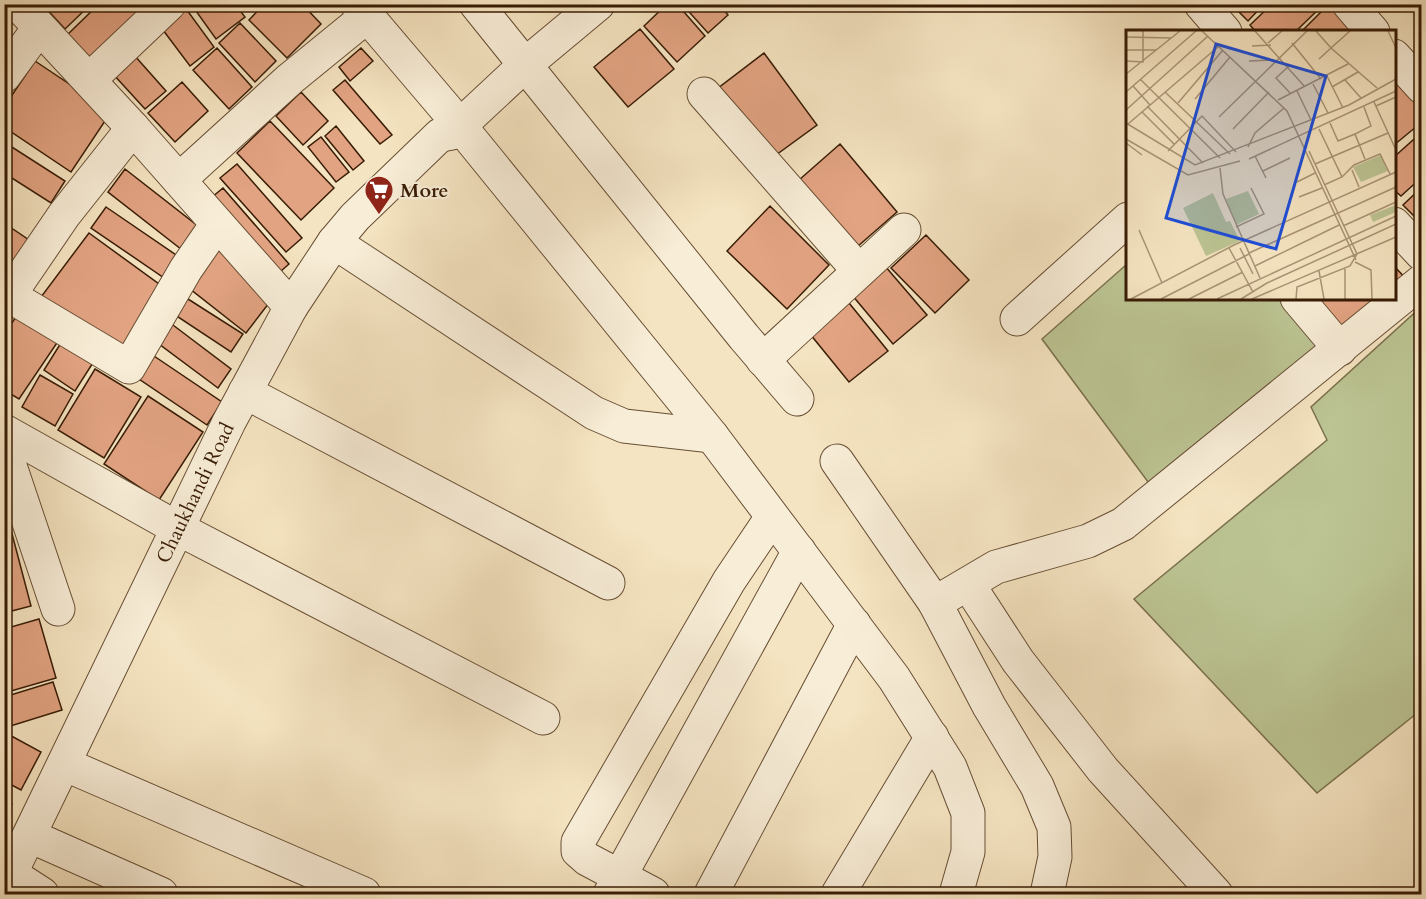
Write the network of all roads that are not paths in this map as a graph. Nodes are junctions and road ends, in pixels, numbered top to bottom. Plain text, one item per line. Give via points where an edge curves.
1 (169, 4) edge
2 (476, 4) edge
3 (567, 4) edge
4 (598, 4) edge
5 (1201, 4) edge
6 (1349, 4) edge
7 (361, 11) edge
8 (29, 16) edge
9 (1223, 30) edge
10 (1371, 30) edge
11 (1396, 57) edge
12 (521, 58) junction
13 (4, 76) edge
14 (89, 80) junction
15 (1422, 87) edge
16 (704, 94) dead end
17 (449, 124) junction
18 (133, 128) junction
19 (179, 180) junction
20 (1126, 221) edge
21 (217, 224) junction
22 (1396, 225) edge
23 (904, 230) dead end
24 (334, 242) junction
25 (1422, 254) edge
26 (859, 271) junction
27 (1422, 281) edge
28 (7, 300) edge
29 (1299, 300) edge
30 (291, 307) junction
31 (1017, 319) dead end
32 (1340, 349) junction
33 (763, 360) junction
34 (244, 392) junction
35 (797, 399) dead end
36 (4, 431) edge
37 (712, 436) junction
38 (4, 448) edge
39 (837, 462) dead end
40 (772, 517) junction
41 (177, 528) junction
42 (799, 551) junction
43 (608, 583) dead end
44 (968, 584) junction
45 (935, 603) junction
46 (58, 609) dead end
47 (854, 624) junction
48 (543, 718) dead end
49 (932, 737) junction
50 (64, 764) junction
51 (30, 836) junction
52 (8, 880) edge
53 (615, 885) edge
54 (42, 894) edge
55 (161, 894) edge
56 (364, 894) edge
57 (653, 894) edge
58 (711, 894) edge
59 (838, 894) edge
60 (956, 894) edge
61 (1047, 894) edge
62 (1216, 894) edge

1 - 14 street
2 - 12 street
3 - 12 street
4 - 12 street
5 - 9 street
6 - 10 street
7 - 17 street
7 - 19 street
8 - 13 street
8 - 14 street
11 - 15 street
12 - 17 street, Chaukhandi Road
12 - 33 street
14 - 18 street
16 - 26 street
17 - 24 street, Chaukhandi Road
17 - 37 street
18 - 19 street
18 - 28 street via 64,215
19 - 21 street
20 - 31 street
21 - 28 street via 129,367
21 - 30 street
22 - 25 street
23 - 26 street
24 - 30 street, Chaukhandi Road
24 - 37 street via 594,412 624,426
26 - 33 street
27 - 32 street
29 - 32 street
30 - 34 street, Chaukhandi Road
32 - 44 street via 1123,524 1088,541 996,567
33 - 35 street
34 - 41 street, Chaukhandi Road
34 - 43 street
36 - 41 street
37 - 40 street
38 - 46 street
39 - 45 street
40 - 42 street
40 - 53 street via 729,581 578,842 581,855
41 - 48 street
41 - 50 street, Chaukhandi Road
42 - 47 street
42 - 53 street
44 - 45 street
44 - 62 street via 1018,661 1103,770
45 - 61 street via 1037,786 1054,827 1055,857
47 - 49 street
47 - 58 street
49 - 59 street
49 - 60 street via 950,767 968,813 968,852
50 - 51 street, Chaukhandi Road
50 - 56 street
51 - 52 street, Chaukhandi Road
51 - 55 street
52 - 54 street
53 - 57 street

